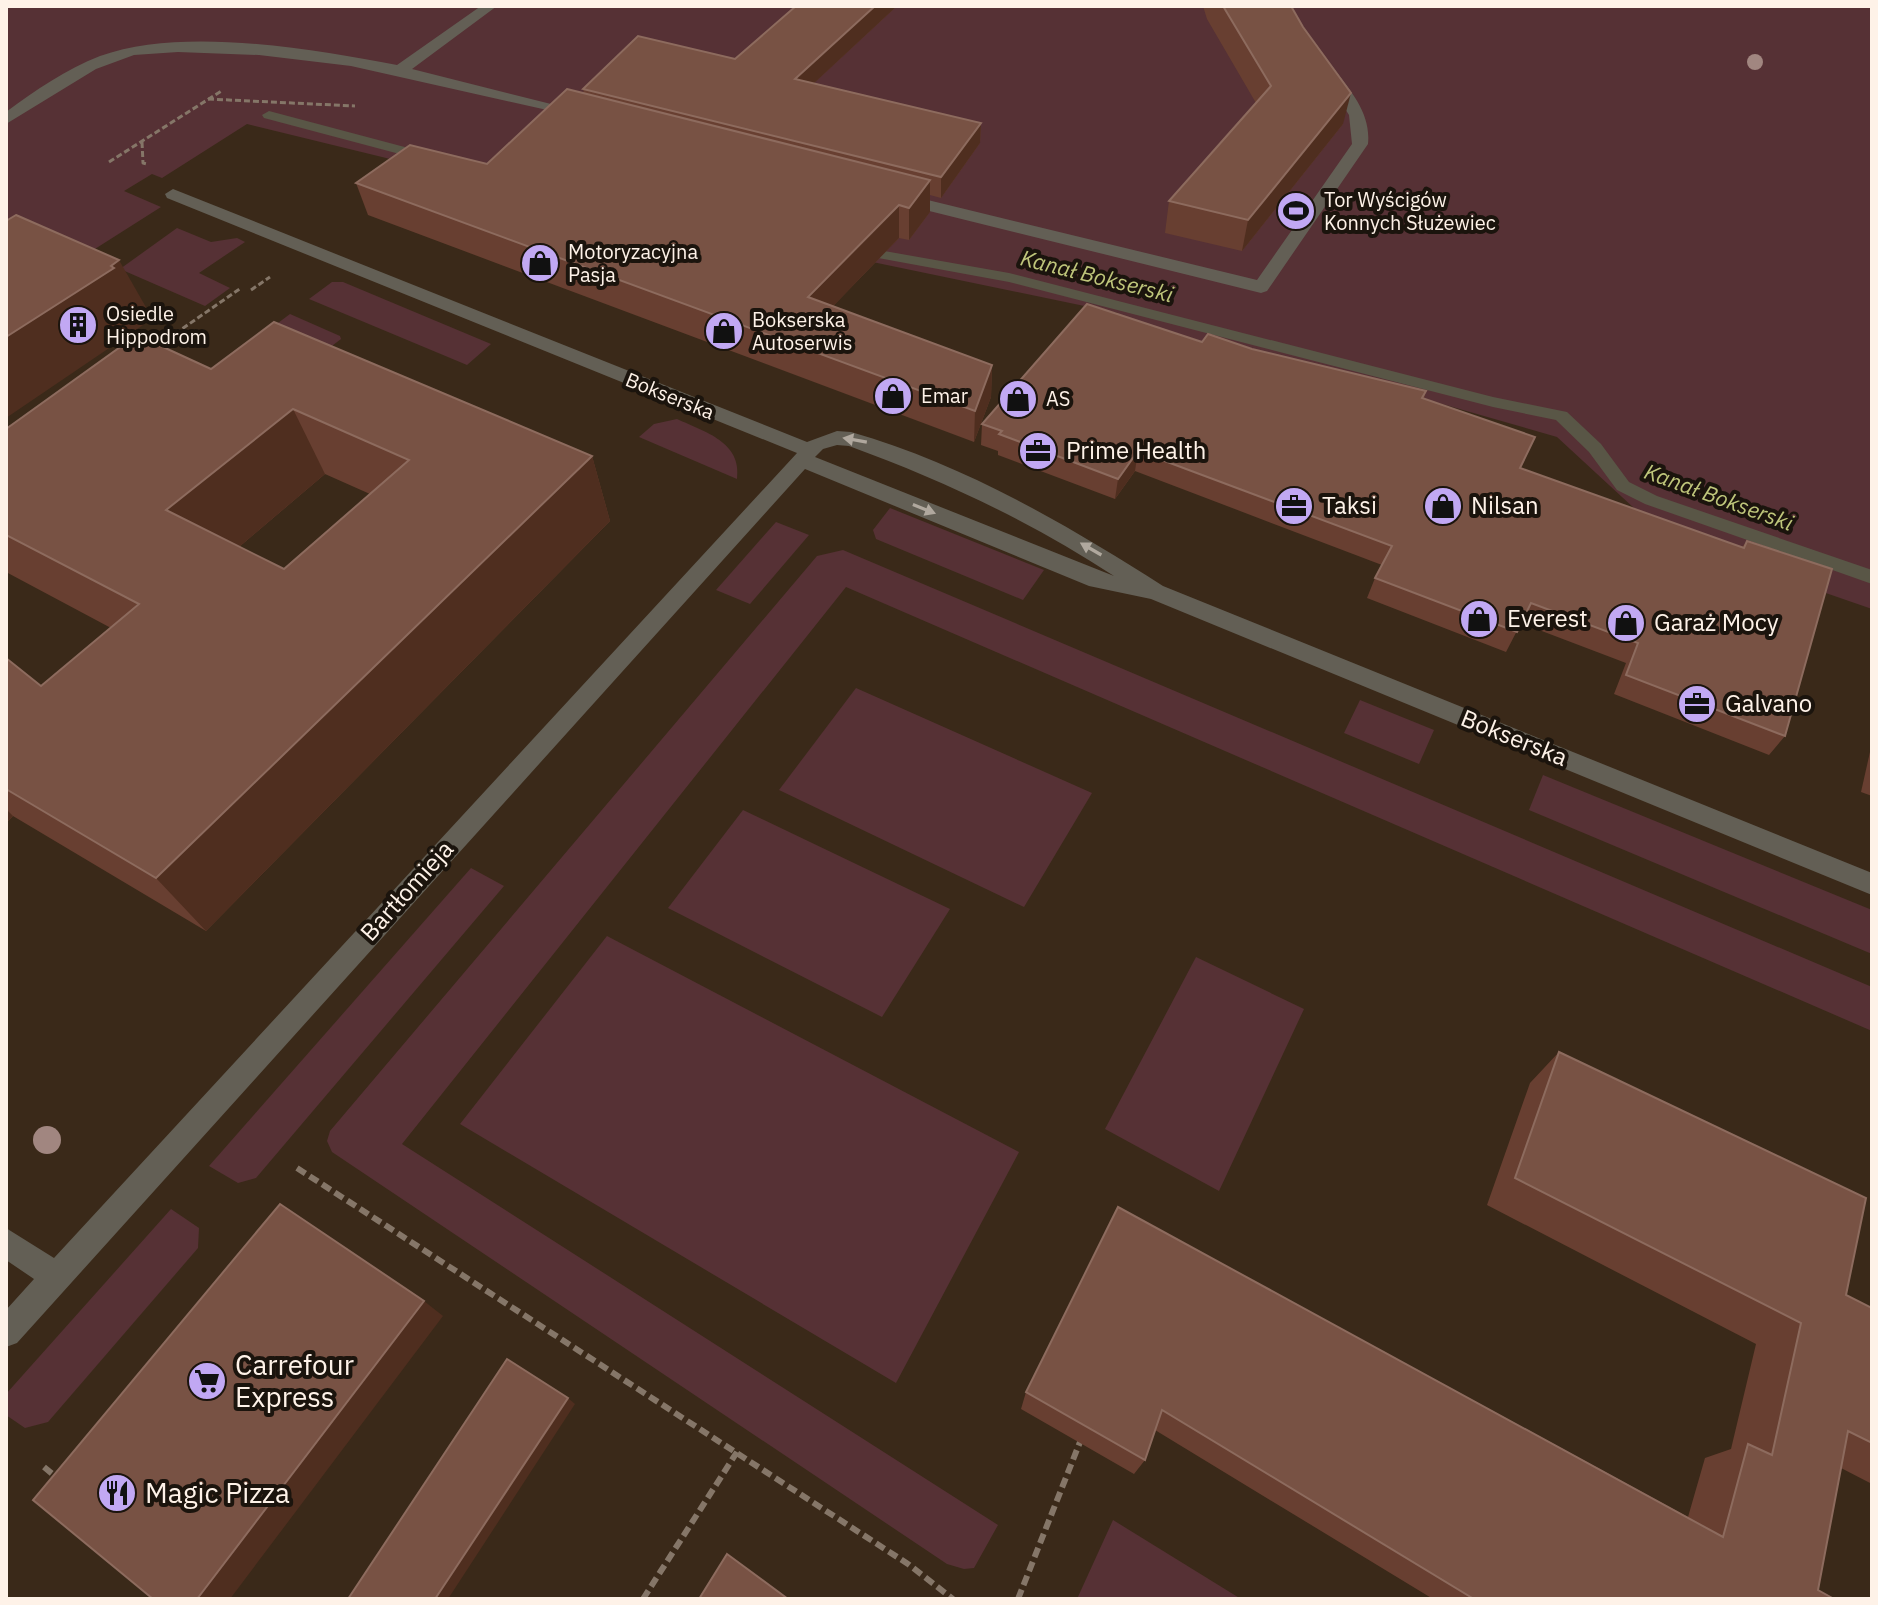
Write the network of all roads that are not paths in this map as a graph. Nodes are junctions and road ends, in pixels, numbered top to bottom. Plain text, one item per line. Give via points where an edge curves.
1 (490, 6) edge
2 (1318, 56) edge
3 (400, 70) junction
4 (6, 119) edge
5 (598, 121) edge
6 (876, 192) edge
7 (173, 194) dead end
8 (804, 455) junction
9 (1155, 592) junction
10 (1872, 884) edge
11 (6, 1243) edge
12 (56, 1277) junction
13 (6, 1332) edge

1 - 3 street
2 - 6 street via 1353,105 1361,125 1360,144 1261,287
3 - 4 street via 281,51 185,47 124,53 64,78
3 - 5 street
7 - 8 street, Bokserska
8 -> 9 street, Bokserska via 1097,580
9 -> 8 street, Bokserska via 1070,537 923,464 851,439 824,440
8 - 12 street, Bartłomieja
9 - 10 street, Bokserska
11 - 12 street
12 - 13 street, Bartłomieja

